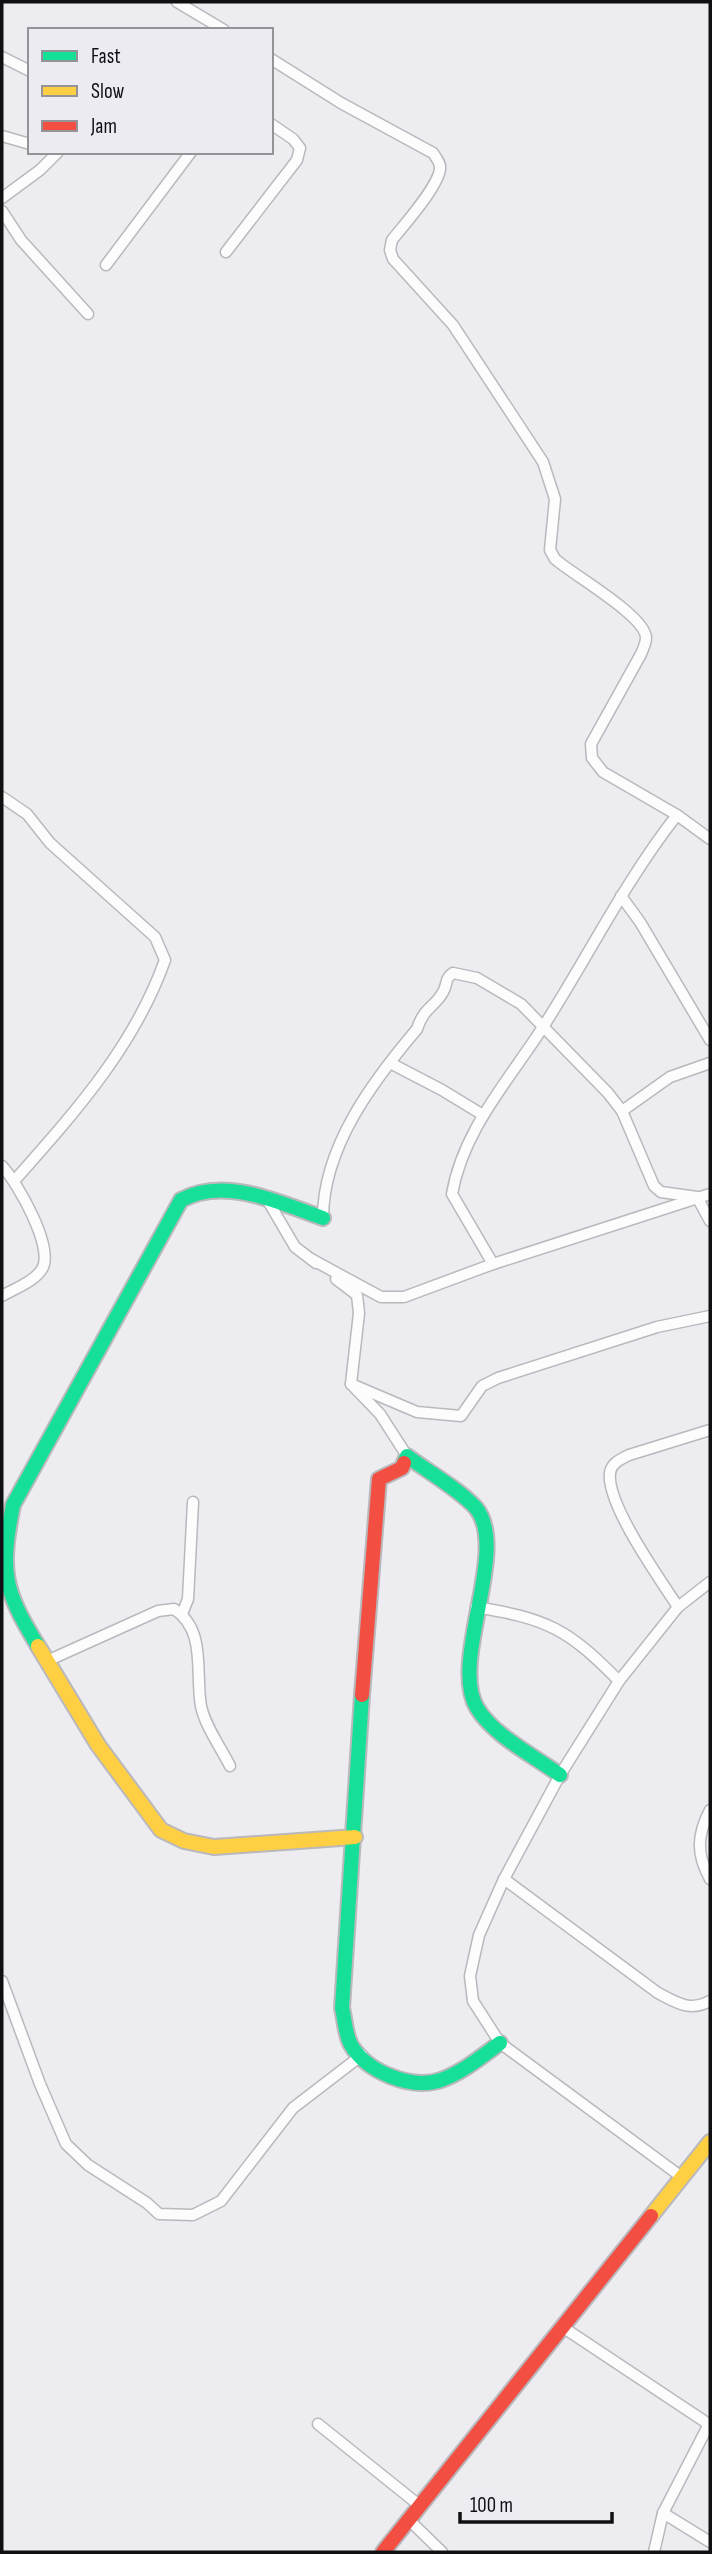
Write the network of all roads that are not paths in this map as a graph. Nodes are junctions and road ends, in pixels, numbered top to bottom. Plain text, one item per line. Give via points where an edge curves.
1 (177, 2) edge
2 (221, 28) edge
3 (2, 57) edge
4 (273, 60) edge
5 (28, 70) edge
6 (273, 125) edge
7 (2, 136) edge
8 (28, 143) edge
9 (52, 154) edge
10 (189, 154) edge
11 (2, 198) edge
12 (2, 211) edge
13 (226, 252) dead end
14 (106, 265) dead end
15 (88, 314) dead end
16 (2, 797) edge
17 (677, 816) junction
18 (710, 839) edge
19 (621, 897) junction
20 (543, 1027) junction
21 (710, 1040) edge
22 (710, 1063) edge
23 (392, 1064) junction
24 (622, 1111) junction
25 (483, 1115) junction
26 (2, 1166) edge
27 (15, 1180) junction
28 (710, 1194) edge
29 (697, 1197) junction
30 (323, 1218) junction
31 (710, 1221) edge
32 (311, 1259) junction
33 (493, 1264) junction
34 (2, 1296) edge
35 (710, 1316) edge
36 (351, 1384) junction
37 (710, 1430) edge
38 (407, 1456) junction
39 (193, 1502) dead end
40 (710, 1582) edge
41 (476, 1607) junction
42 (678, 1607) junction
43 (182, 1614) junction
44 (47, 1661) junction
45 (619, 1681) junction
46 (230, 1766) dead end
47 (560, 1775) junction
48 (710, 1810) edge
49 (355, 1837) junction
50 (504, 1879) junction
51 (710, 1879) edge
52 (2, 1981) edge
53 (710, 2001) edge
54 (500, 2043) junction
55 (362, 2055) junction
56 (710, 2142) edge
57 (683, 2178) junction
58 (561, 2326) junction
59 (318, 2424) dead end
60 (710, 2424) edge
61 (419, 2505) junction
62 (663, 2512) junction
63 (408, 2519) junction
64 (710, 2542) edge
65 (383, 2552) edge
66 (442, 2552) edge
67 (654, 2552) edge

1 - 2 street
3 - 5 street
4 - 17 street via 439,160 440,169 430,188 392,240 393,259 453,325 543,462 555,499 550,550 555,559 644,629 647,639 591,744 592,758 603,772
6 - 13 street via 300,148 297,160
7 - 8 street
9 - 11 street
10 - 14 street
12 - 15 street via 21,240
16 - 27 street via 27,814 50,843 156,937 164,960 152,995 98,1085
17 - 18 street
17 - 19 street via 645,855
19 - 20 street
19 - 21 street
20 - 23 street via 521,1004 498,990 477,978 453,973
20 - 24 street
20 - 25 street
22 - 24 street via 670,1077
23 - 25 street
23 - 30 street via 369,1091 327,1175
24 - 29 street via 654,1186 661,1192
25 - 33 street via 455,1173 452,1194
26 - 27 street
27 - 34 street via 46,1255 36,1276
28 - 29 street
29 - 31 street
29 - 33 street
30 - 32 street via 268,1201 296,1247
30 - 44 street via 237,1190 181,1199 13,1505 2,1544 5,1582
32 - 33 street via 382,1297 404,1297
32 - 36 street via 357,1295
35 - 36 street via 657,1327 498,1378 482,1386 461,1416 417,1412
36 - 38 street via 380,1415
37 - 42 street via 629,1455 617,1461 610,1474 613,1496
38 - 41 street via 475,1507 484,1522 486,1547
38 - 49 street via 402,1468 379,1479
39 - 43 street via 188,1599
40 - 42 street
41 - 45 street via 546,1622 587,1648
41 - 47 street via 469,1682 477,1707 493,1726
42 - 45 street
43 - 44 street via 174,1609 158,1611
43 - 46 street via 196,1640 201,1707
44 - 49 street via 98,1745 161,1829 214,1847
45 - 47 street
47 - 50 street
48 - 51 street via 700,1829 698,1850
49 - 55 street via 342,2008 351,2045
50 - 53 street via 658,1993 680,2005 698,2008
50 - 54 street via 479,1935 470,1976 473,2001
52 - 55 street via 66,2144 88,2165 159,2214 193,2215 221,2201 293,2108
54 - 55 street via 456,2073 431,2083 403,2081
54 - 57 street
56 - 57 street
57 - 58 street
58 - 60 street
58 - 61 street
59 - 61 street
60 - 62 street
61 - 63 street
62 - 64 street
62 - 67 street
63 - 65 street
63 - 66 street

